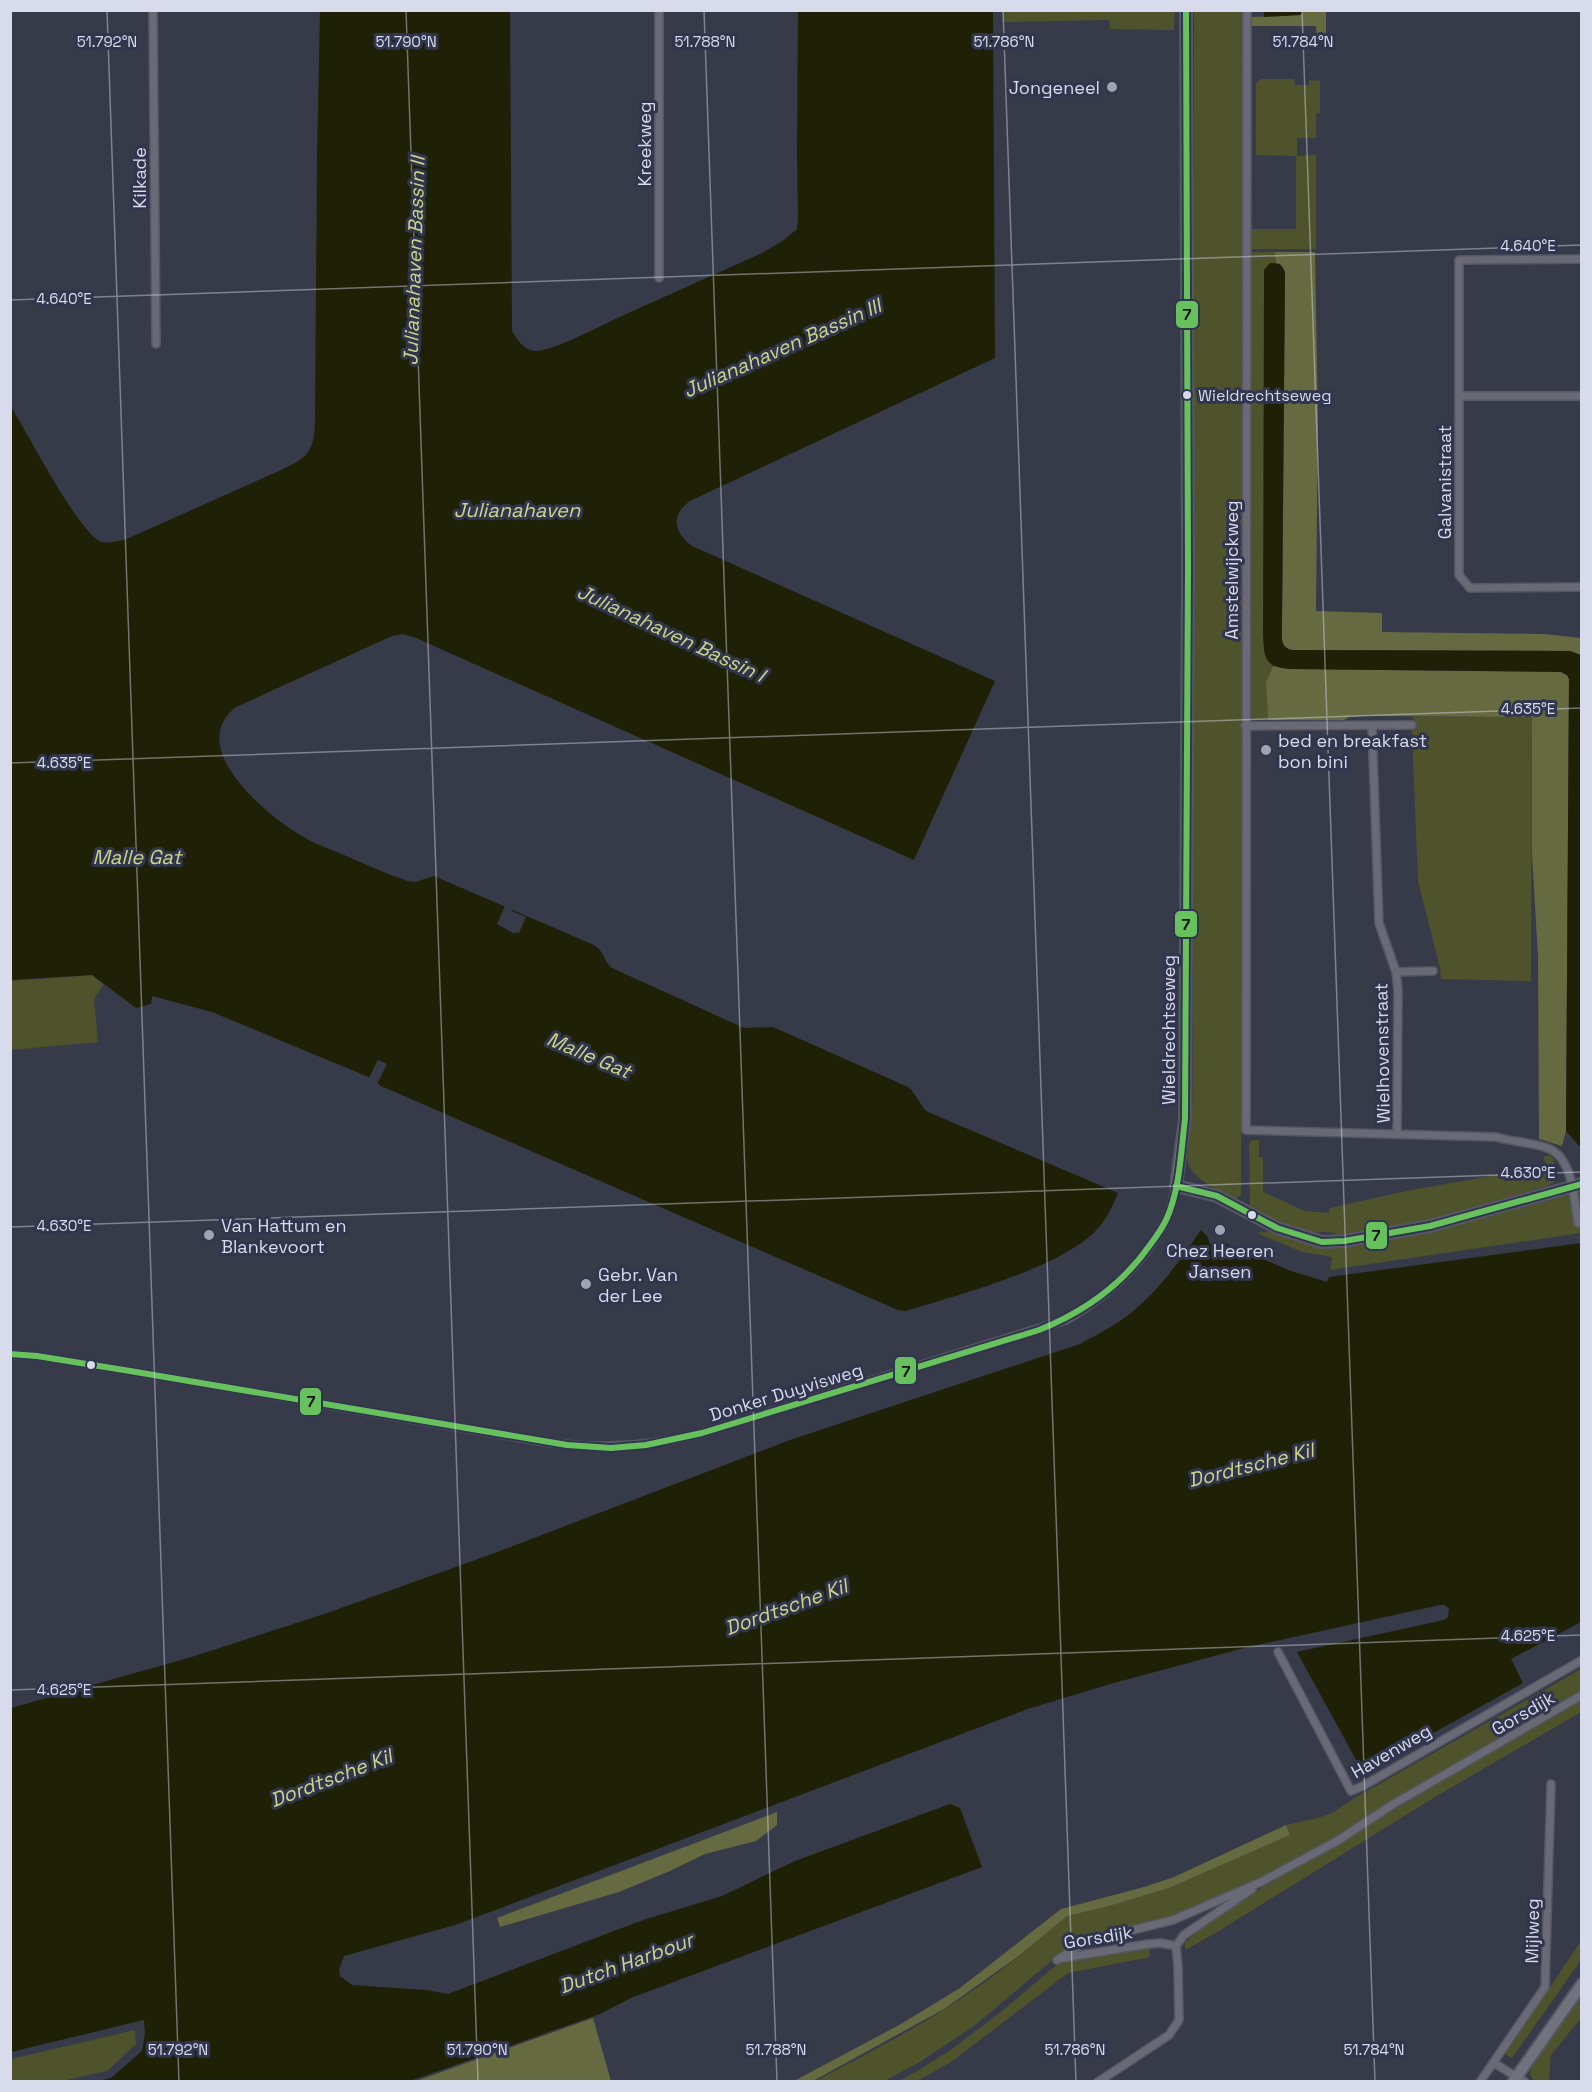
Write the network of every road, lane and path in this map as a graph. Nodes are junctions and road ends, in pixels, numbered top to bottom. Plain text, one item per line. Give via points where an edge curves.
1 (153, 10) edge
2 (659, 10) edge
3 (1186, 10) edge
4 (1247, 10) edge
5 (1581, 259) edge
6 (659, 278) dead end
7 (156, 344) dead end
8 (1459, 396) junction
9 (1581, 396) edge
10 (1581, 587) edge
11 (1412, 725) dead end
12 (1245, 726) junction
13 (1372, 726) junction
14 (1433, 971) dead end
15 (1396, 972) junction
16 (1246, 1130) joint
17 (1397, 1134) junction
18 (1577, 1185) edge
19 (1176, 1186) junction
20 (1578, 1223) dead end
21 (10, 1354) edge
22 (1278, 1652) dead end
23 (1581, 1660) edge
24 (1581, 1695) edge
25 (1551, 1784) dead end
26 (1261, 1882) junction
27 (1176, 1946) junction
28 (1581, 1984) edge
29 (1494, 2062) junction
30 (1518, 2080) edge
31 (1098, 2082) edge
32 (1480, 2082) edge

1 - 7 street, Kilkade
2 - 6 street, Kreekweg
3 - 19 street, Wieldrechtseweg via 1185,1119
4 - 12 street, Amstelwijckweg
5 - 8 street, Galvanistraat via 1459,260
8 - 9 street
8 - 10 street, Galvanistraat via 1459,575 1470,588
11 - 13 street
12 - 13 street
12 - 16 street, Amstelwijckweg
13 - 15 street, Wielhovenstraat via 1379,922
14 - 15 street, Wielhovenstraat
15 - 17 street, Wielhovenstraat
16 - 17 street, Wielhovenstraat
17 - 18 street, Wielhovenstraat via 1496,1137 1545,1147 1563,1159
18 - 19 street via 1430,1226 1322,1242 1277,1228 1217,1196
18 - 20 street, Wielhovenstraat
19 - 21 street, Donker Duyvisweg via 1166,1221 1146,1252 1090,1306 1066,1320 702,1433 646,1445 588,1447 545,1442 120,1369
22 - 23 street, Havenweg via 1352,1791
24 - 26 street, Gorsdijk
25 - 29 street, Mijlweg via 1545,1987
26 - 27 street, Gorsdijk via 1184,1935
26 - 27 street, Gorsdijk via 1173,1920 1085,1942 1057,1960 1148,1944
27 - 31 street via 1176,2026 1169,2035
28 - 30 street
29 - 30 street
29 - 32 street, Mijlweg

